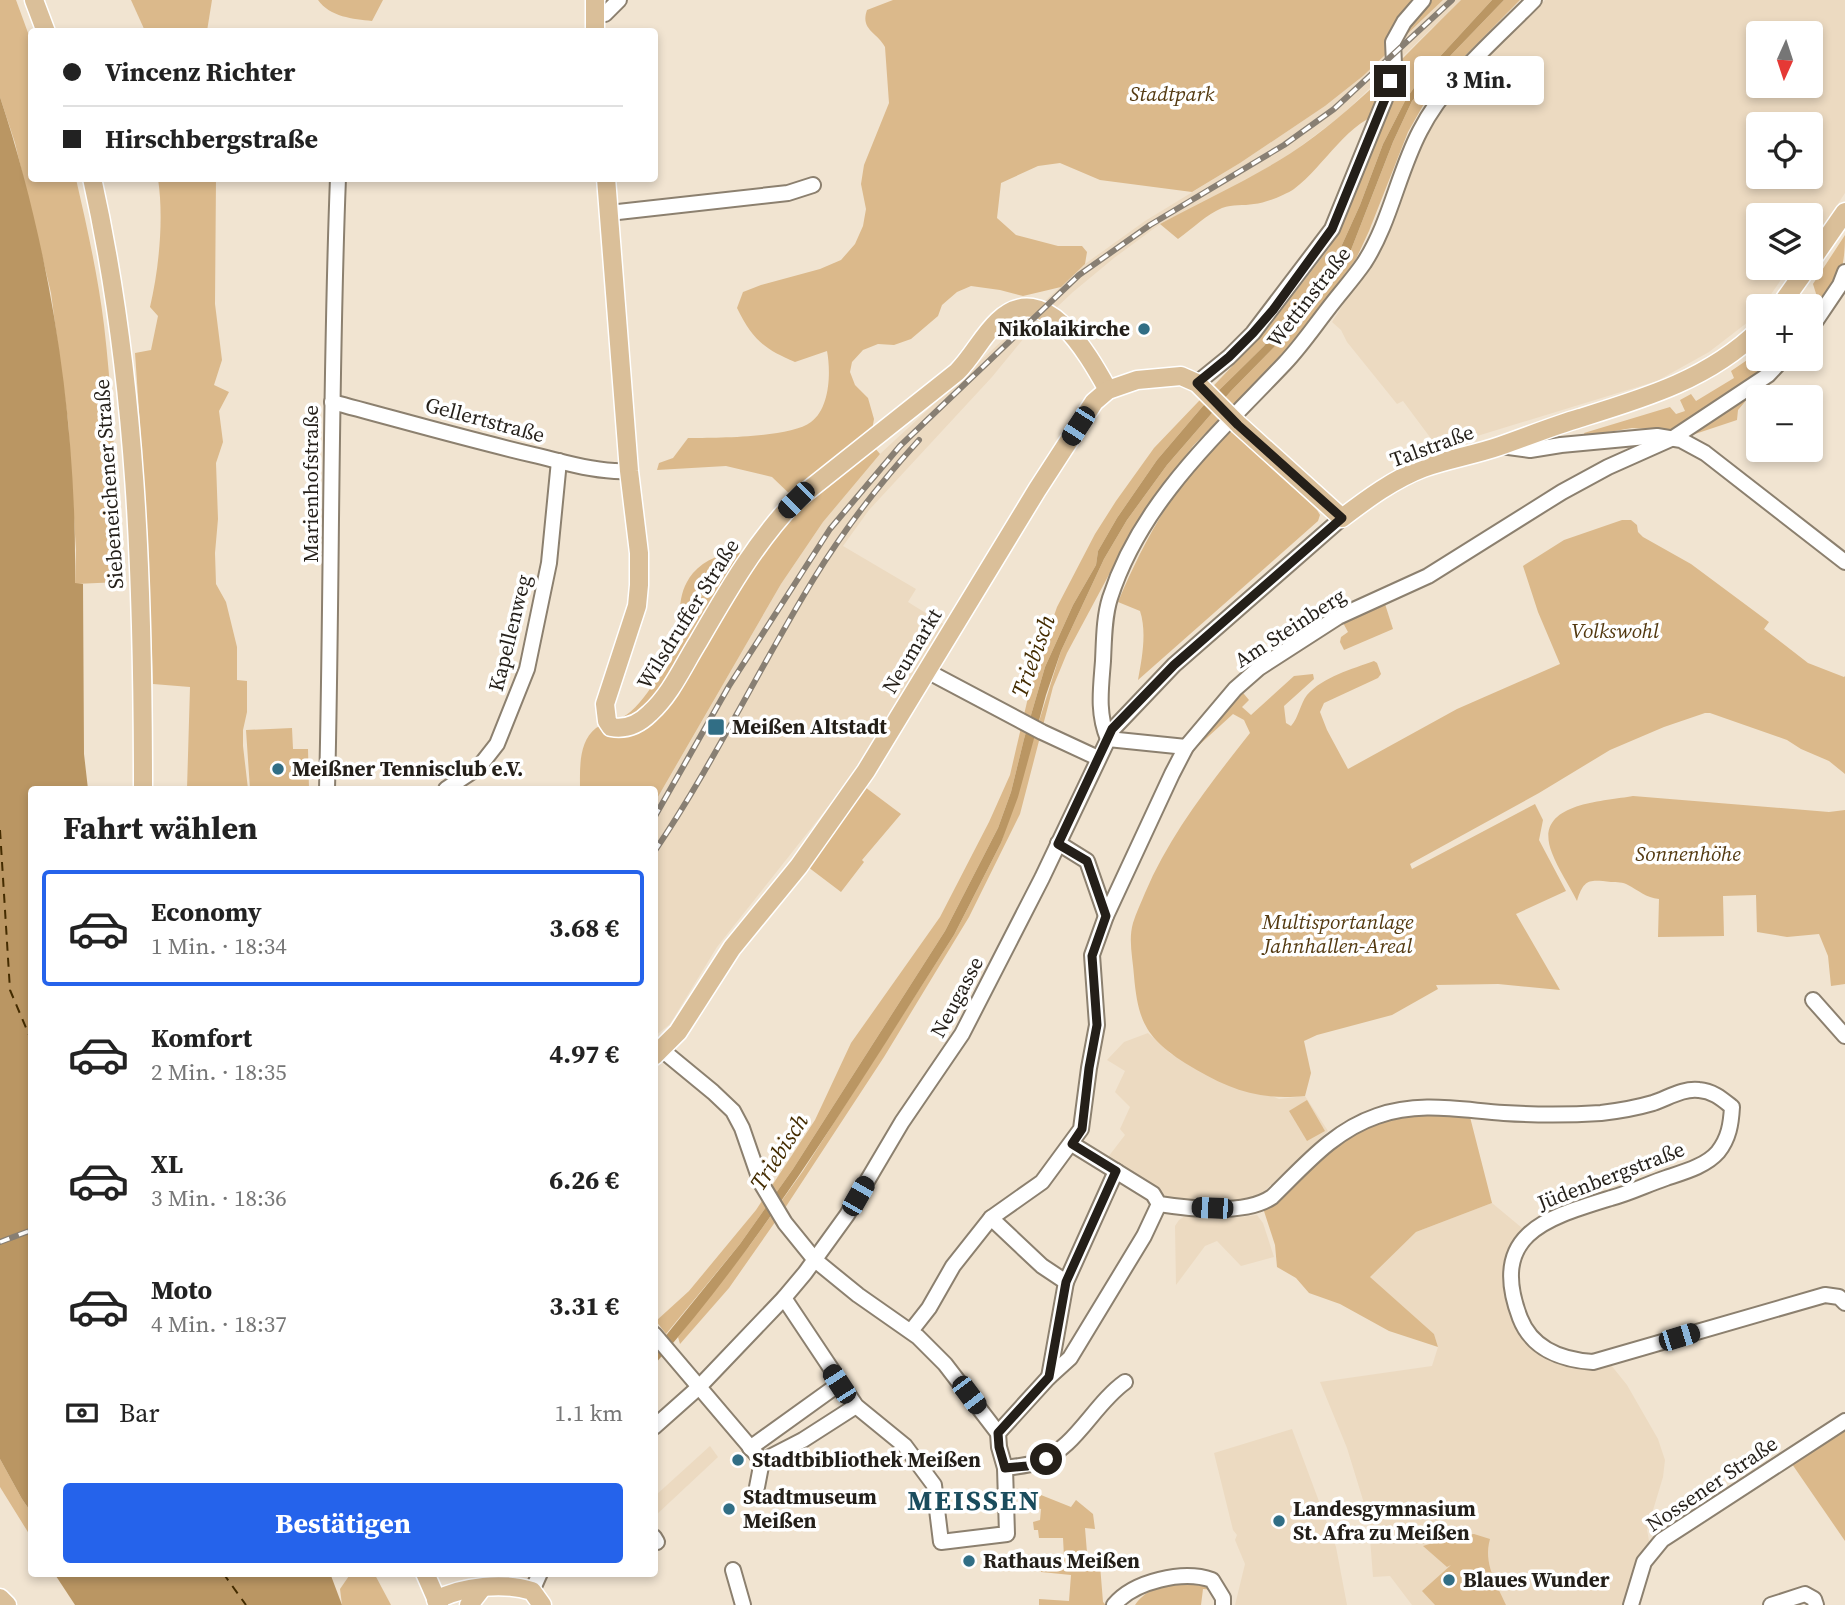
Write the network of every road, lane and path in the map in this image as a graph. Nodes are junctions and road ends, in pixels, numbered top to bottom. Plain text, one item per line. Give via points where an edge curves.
1 (34, 0) edge
2 (619, 0) edge
3 (1411, 0) edge
4 (1423, 0) edge
5 (1534, 0) edge
6 (595, 15) edge
7 (1404, 22) junction
8 (44, 28) edge
9 (93, 182) edge
10 (338, 182) edge
11 (606, 182) edge
12 (813, 184) dead end
13 (1845, 212) edge
14 (608, 213) junction
15 (1823, 244) edge
16 (1845, 272) edge
17 (1823, 310) edge
18 (1746, 340) edge
19 (1772, 371) edge
20 (1202, 387) junction
21 (1108, 390) junction
22 (332, 402) junction
23 (1228, 413) junction
24 (1544, 429) junction
25 (1673, 438) junction
26 (1562, 445) junction
27 (1499, 446) junction
28 (559, 461) junction
29 (629, 471) junction
30 (1342, 518) junction
31 (1845, 562) edge
32 (927, 671) junction
33 (1108, 738) junction
34 (1186, 747) junction
35 (1098, 758) junction
36 (143, 786) edge
37 (327, 786) edge
38 (450, 786) edge
39 (1058, 844) junction
40 (1106, 916) junction
41 (1813, 1000) dead end
42 (1845, 1036) edge
43 (658, 1053) edge
44 (1073, 1137) junction
45 (1116, 1171) junction
46 (1159, 1204) junction
47 (991, 1218) junction
48 (815, 1260) junction
49 (1066, 1282) junction
50 (784, 1298) junction
51 (1845, 1303) edge
52 (911, 1331) junction
53 (658, 1339) edge
54 (1049, 1377) junction
55 (1125, 1382) dead end
56 (839, 1384) junction
57 (699, 1387) junction
58 (856, 1406) junction
59 (1845, 1421) edge
60 (658, 1423) edge
61 (998, 1440) junction
62 (751, 1448) junction
63 (762, 1461) junction
64 (1005, 1468) junction
65 (757, 1487) dead end
66 (733, 1570) dead end
67 (427, 1577) edge
68 (540, 1577) edge
69 (482, 1588) junction
70 (0, 1598) edge
71 (537, 1598) edge
72 (1119, 1601) edge
73 (437, 1602) edge
74 (7, 1605) edge
75 (468, 1605) edge
76 (743, 1605) edge
77 (1223, 1605) edge
78 (1632, 1605) edge
79 (1771, 1605) edge
80 (1816, 1605) edge

1 - 8 main road
2 - 6 street via 605,15
3 - 7 street
4 - 7 street
5 - 23 street, Wettinstraße via 1443,95 1419,132 1364,262 1287,361
7 - 20 street via 1393,42 1394,64 1385,99 1332,229 1273,310
9 - 36 main road, Siebeneichener Straße via 109,252 129,407 140,588
10 - 22 street, Marienhofstraße
11 - 14 main road, Wilsdruffer Straße
12 - 14 street via 788,192
13 - 15 main road
14 - 29 main road, Wilsdruffer Straße
16 - 17 street
18 - 24 main road, Talstraße via 1684,382
19 - 25 street
20 - 21 main road via 1181,376 1159,376
20 - 23 main road
21 - 29 main road, Wilsdruffer Straße via 1091,360 1051,314 1032,308 1008,313 957,372 775,521 660,703 640,722 619,729 607,721 605,704 637,606 639,553
21 - 32 main road, Neumarkt via 1090,407
22 - 28 street, Gellertstraße
22 - 37 street, Marienhofstraße
23 - 30 main road
23 - 33 street, Wettinstraße via 1148,519 1109,600 1099,704
24 - 26 street via 1550,440
24 - 27 main road, Talstraße
25 - 26 street via 1638,436
25 - 31 street via 1705,453
25 - 34 street, Am Steinberg via 1562,492 1428,576 1338,617 1259,668
26 - 27 street via 1530,450
27 - 30 main road, Talstraße via 1421,469
28 - 29 street, Gellertstraße
28 - 38 street, Kapellenweg via 549,563 527,669 497,744 479,767
30 - 33 street, Talstraße via 1174,665
32 - 35 street
32 - 43 main road, Neumarkt via 844,803 732,948 678,1032
33 - 34 street
33 - 35 street, Neugasse
34 - 40 street, Am Steinberg
35 - 39 street, Neugasse
39 - 40 street via 1087,861
39 - 48 street, Neugasse via 962,1034
40 - 44 street, Am Steinberg via 1092,956 1097,1018 1086,1105 1082,1129
41 - 42 street
43 - 48 street via 733,1111 761,1183
44 - 45 street
44 - 47 street via 1042,1182
45 - 46 street via 1153,1194
45 - 49 street
46 - 51 street, Jüdenbergstraße via 1262,1205 1340,1132 1400,1109 1594,1113 1698,1090 1714,1094 1732,1107 1731,1127 1717,1154 1684,1172 1558,1215 1521,1241 1514,1255 1512,1283 1517,1309 1532,1339 1557,1355 1593,1362 1825,1295
46 - 54 street via 1070,1358
47 - 49 street
47 - 52 street
48 - 50 street, Neugasse
48 - 52 street
49 - 54 street
50 - 56 street
50 - 57 street, Neugasse
52 - 61 street via 945,1364
53 - 57 street
54 - 61 street
55 - 64 street via 1110,1392 1061,1451 1037,1463
56 - 58 street
56 - 62 street
57 - 60 street, Neugasse
57 - 62 street
58 - 63 street
58 - 64 street via 905,1446 934,1485 941,1542 1007,1534
59 - 78 street, Nossener Straße via 1662,1540 1644,1562
61 - 64 street
62 - 63 street
63 - 65 street
66 - 76 street
67 - 73 main road
68 - 71 street
69 - 71 main road via 520,1587
69 - 73 main road via 444,1596
69 - 75 main road
70 - 74 main road
72 - 77 street via 1153,1581 1187,1576 1212,1580
79 - 80 street via 1805,1594

